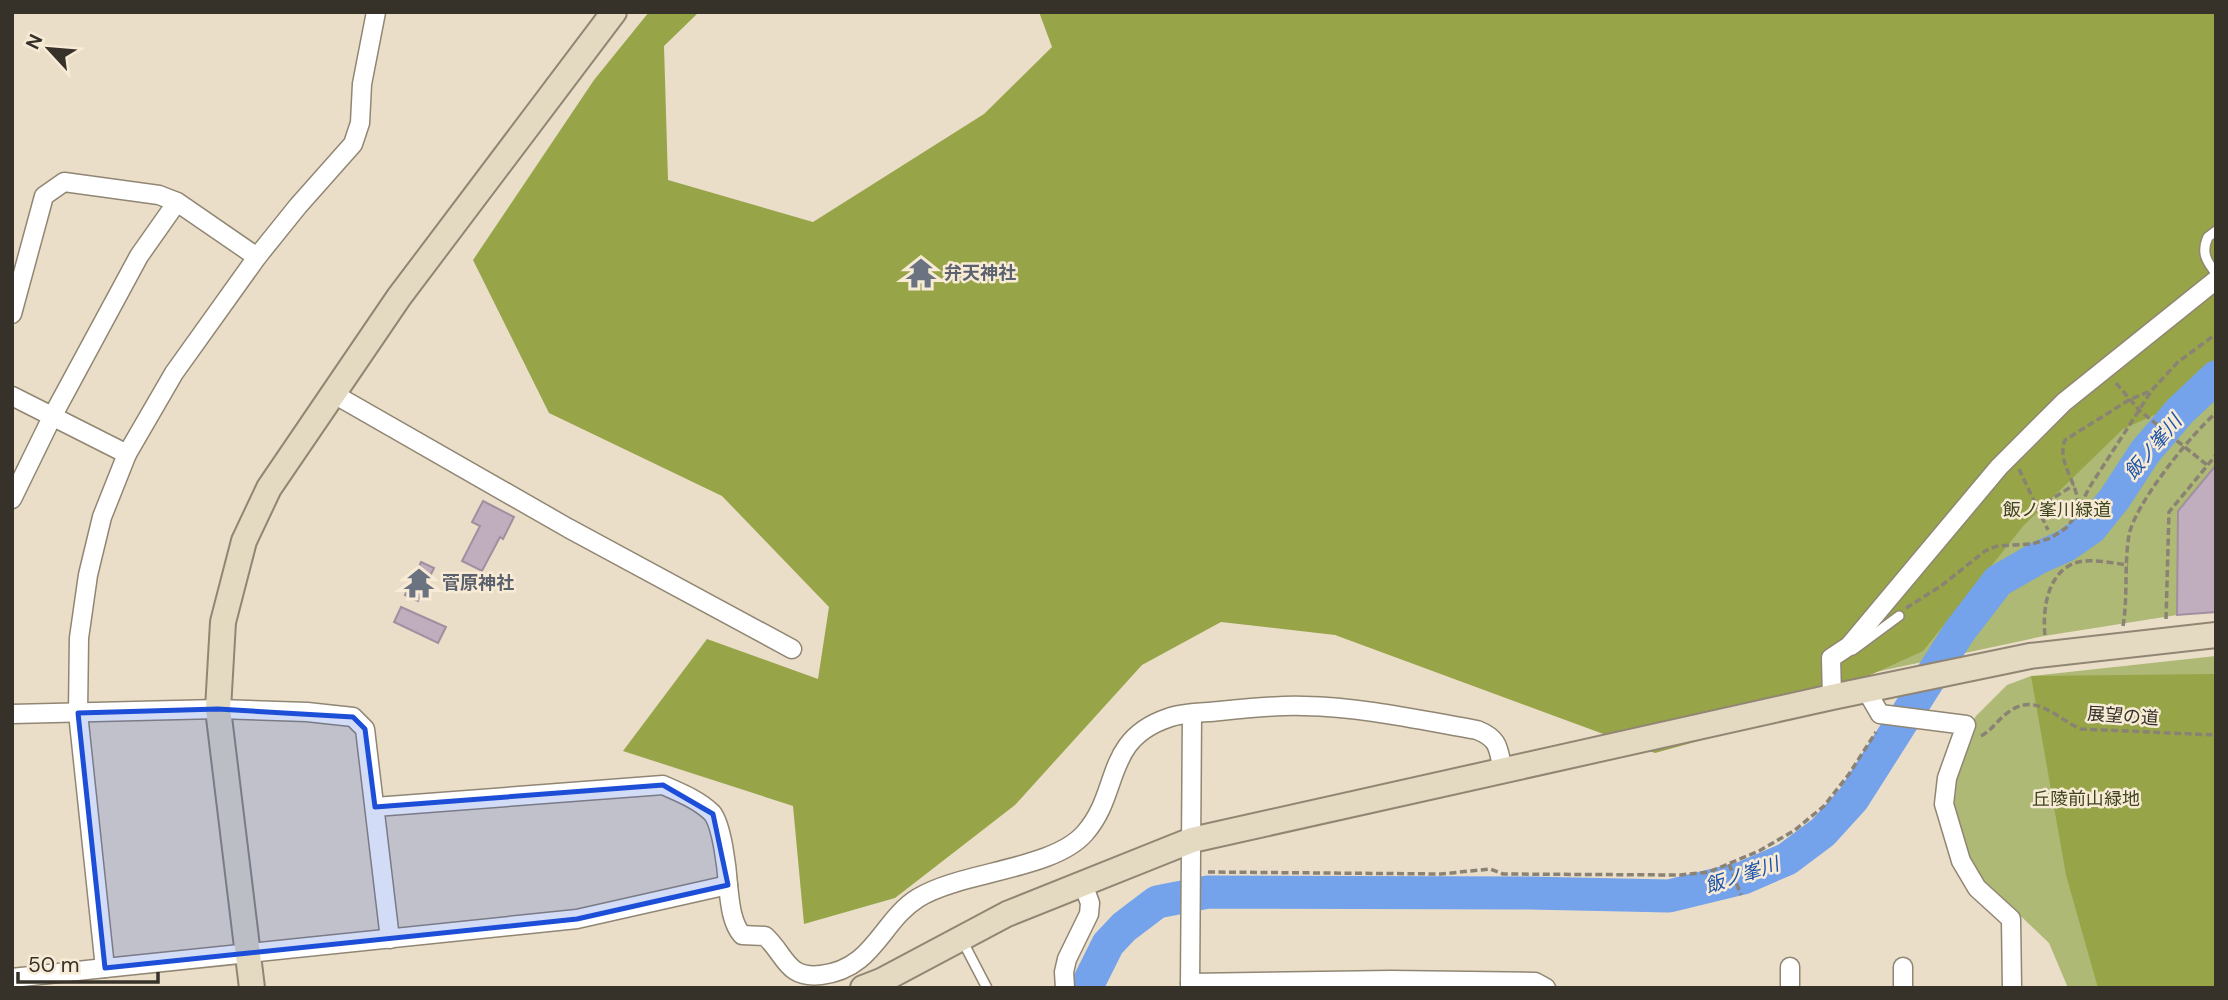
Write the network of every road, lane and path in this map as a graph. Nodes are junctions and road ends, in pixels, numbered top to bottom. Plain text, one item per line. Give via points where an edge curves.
1 (376, 12) edge
2 (614, 12) edge
3 (177, 202) junction
4 (2216, 231) edge
5 (257, 257) junction
6 (2216, 273) edge
7 (2216, 280) edge
8 (12, 314) edge
9 (2216, 334) edge
10 (2152, 390) junction
11 (332, 393) junction
12 (12, 396) edge
13 (2129, 400) junction
14 (2139, 410) junction
15 (2216, 413) edge
16 (52, 417) junction
17 (2185, 447) junction
18 (127, 454) junction
19 (2012, 455) junction
20 (2216, 455) edge
21 (2207, 465) junction
22 (2074, 485) junction
23 (12, 499) edge
24 (2037, 508) junction
25 (2077, 511) junction
26 (2048, 530) dead end
27 (2128, 565) junction
28 (1899, 616) joint
29 (2216, 635) edge
30 (2166, 639) junction
31 (2120, 645) junction
32 (1849, 646) junction
33 (792, 649) dead end
34 (2047, 654) junction
35 (1866, 690) junction
36 (1832, 697) junction
37 (218, 709) junction
38 (78, 713) junction
39 (12, 714) edge
40 (1192, 714) junction
41 (1880, 714) junction
42 (2216, 735) edge
43 (1962, 736) junction
44 (1503, 771) junction
45 (375, 807) junction
46 (1192, 840) junction
47 (1729, 864) junction
48 (1191, 872) junction
49 (1083, 884) junction
50 (728, 885) junction
51 (1741, 895) dead end
52 (961, 938) junction
53 (390, 939) junction
54 (247, 954) junction
55 (1790, 967) dead end
56 (1903, 967) dead end
57 (105, 968) junction
58 (12, 978) edge
59 (1190, 985) edge
60 (252, 988) edge
61 (863, 988) edge
62 (987, 988) edge
63 (1065, 988) edge
64 (1546, 988) edge
65 (1790, 988) edge
66 (1903, 988) edge
67 (2012, 988) edge

1 - 5 street via 353,144
2 - 11 street
3 - 5 street
3 - 8 street via 159,195 64,182 44,196
3 - 16 street via 139,256
4 - 6 lane via 2208,237 2204,253
5 - 18 street via 174,373
7 - 19 street via 2064,402
9 - 10 path via 2178,362
10 - 13 path
10 - 14 path
11 - 33 street
11 - 37 street via 269,488 244,541 223,622
12 - 16 street
13 - 14 path
13 - 22 path via 2065,440 2062,454
14 - 17 path
14 - 25 path
15 - 17 path
16 - 18 street
16 - 23 street
17 - 21 path
17 - 27 path via 2136,516
18 - 38 street via 103,517 88,575 79,638
19 - 24 path
19 - 32 street
20 - 21 path
21 - 30 path via 2169,512
22 - 24 path
22 - 25 path
24 - 26 path
25 - 28 path via 2051,538 1984,551
27 - 31 path
27 - 34 path via 2084,561 2061,569 2053,580 2045,612
28 - 32 lane via 1854,651
29 - 30 street
30 - 31 street
31 - 34 street
32 - 36 street via 1831,658
34 - 35 street
35 - 36 street
35 - 41 street
36 - 44 street
37 - 38 street
37 - 45 street via 353,717 365,729
37 - 54 street
38 - 39 street
38 - 57 street
40 - 44 street via 1304,706 1465,728 1491,736
40 - 46 street
40 - 50 street via 1170,716 1130,741 1084,834 1048,856 918,898 871,949 841,970 801,974 765,936 742,935
41 - 43 street via 1966,724
41 - 47 path via 1871,722 1876,732 1824,806 1795,830
42 - 43 path, 展望の道 via 2081,729 2036,703 2007,713 1983,736
43 - 67 street via 1947,778 1944,804 1961,861 1977,888 2011,919
44 - 46 street
45 - 50 street via 663,785 713,814
45 - 53 street
46 - 48 street
46 - 49 street
47 - 48 path via 1680,875 1503,874 1490,869 1441,874
47 - 51 path
48 - 59 street
49 - 52 street
49 - 63 street via 1089,914 1066,959
50 - 53 street via 577,919
52 - 61 street
52 - 62 lane
53 - 54 street
54 - 57 street
54 - 60 street
55 - 65 street
56 - 66 street
57 - 58 street
59 - 64 street via 1391,980 1535,982

